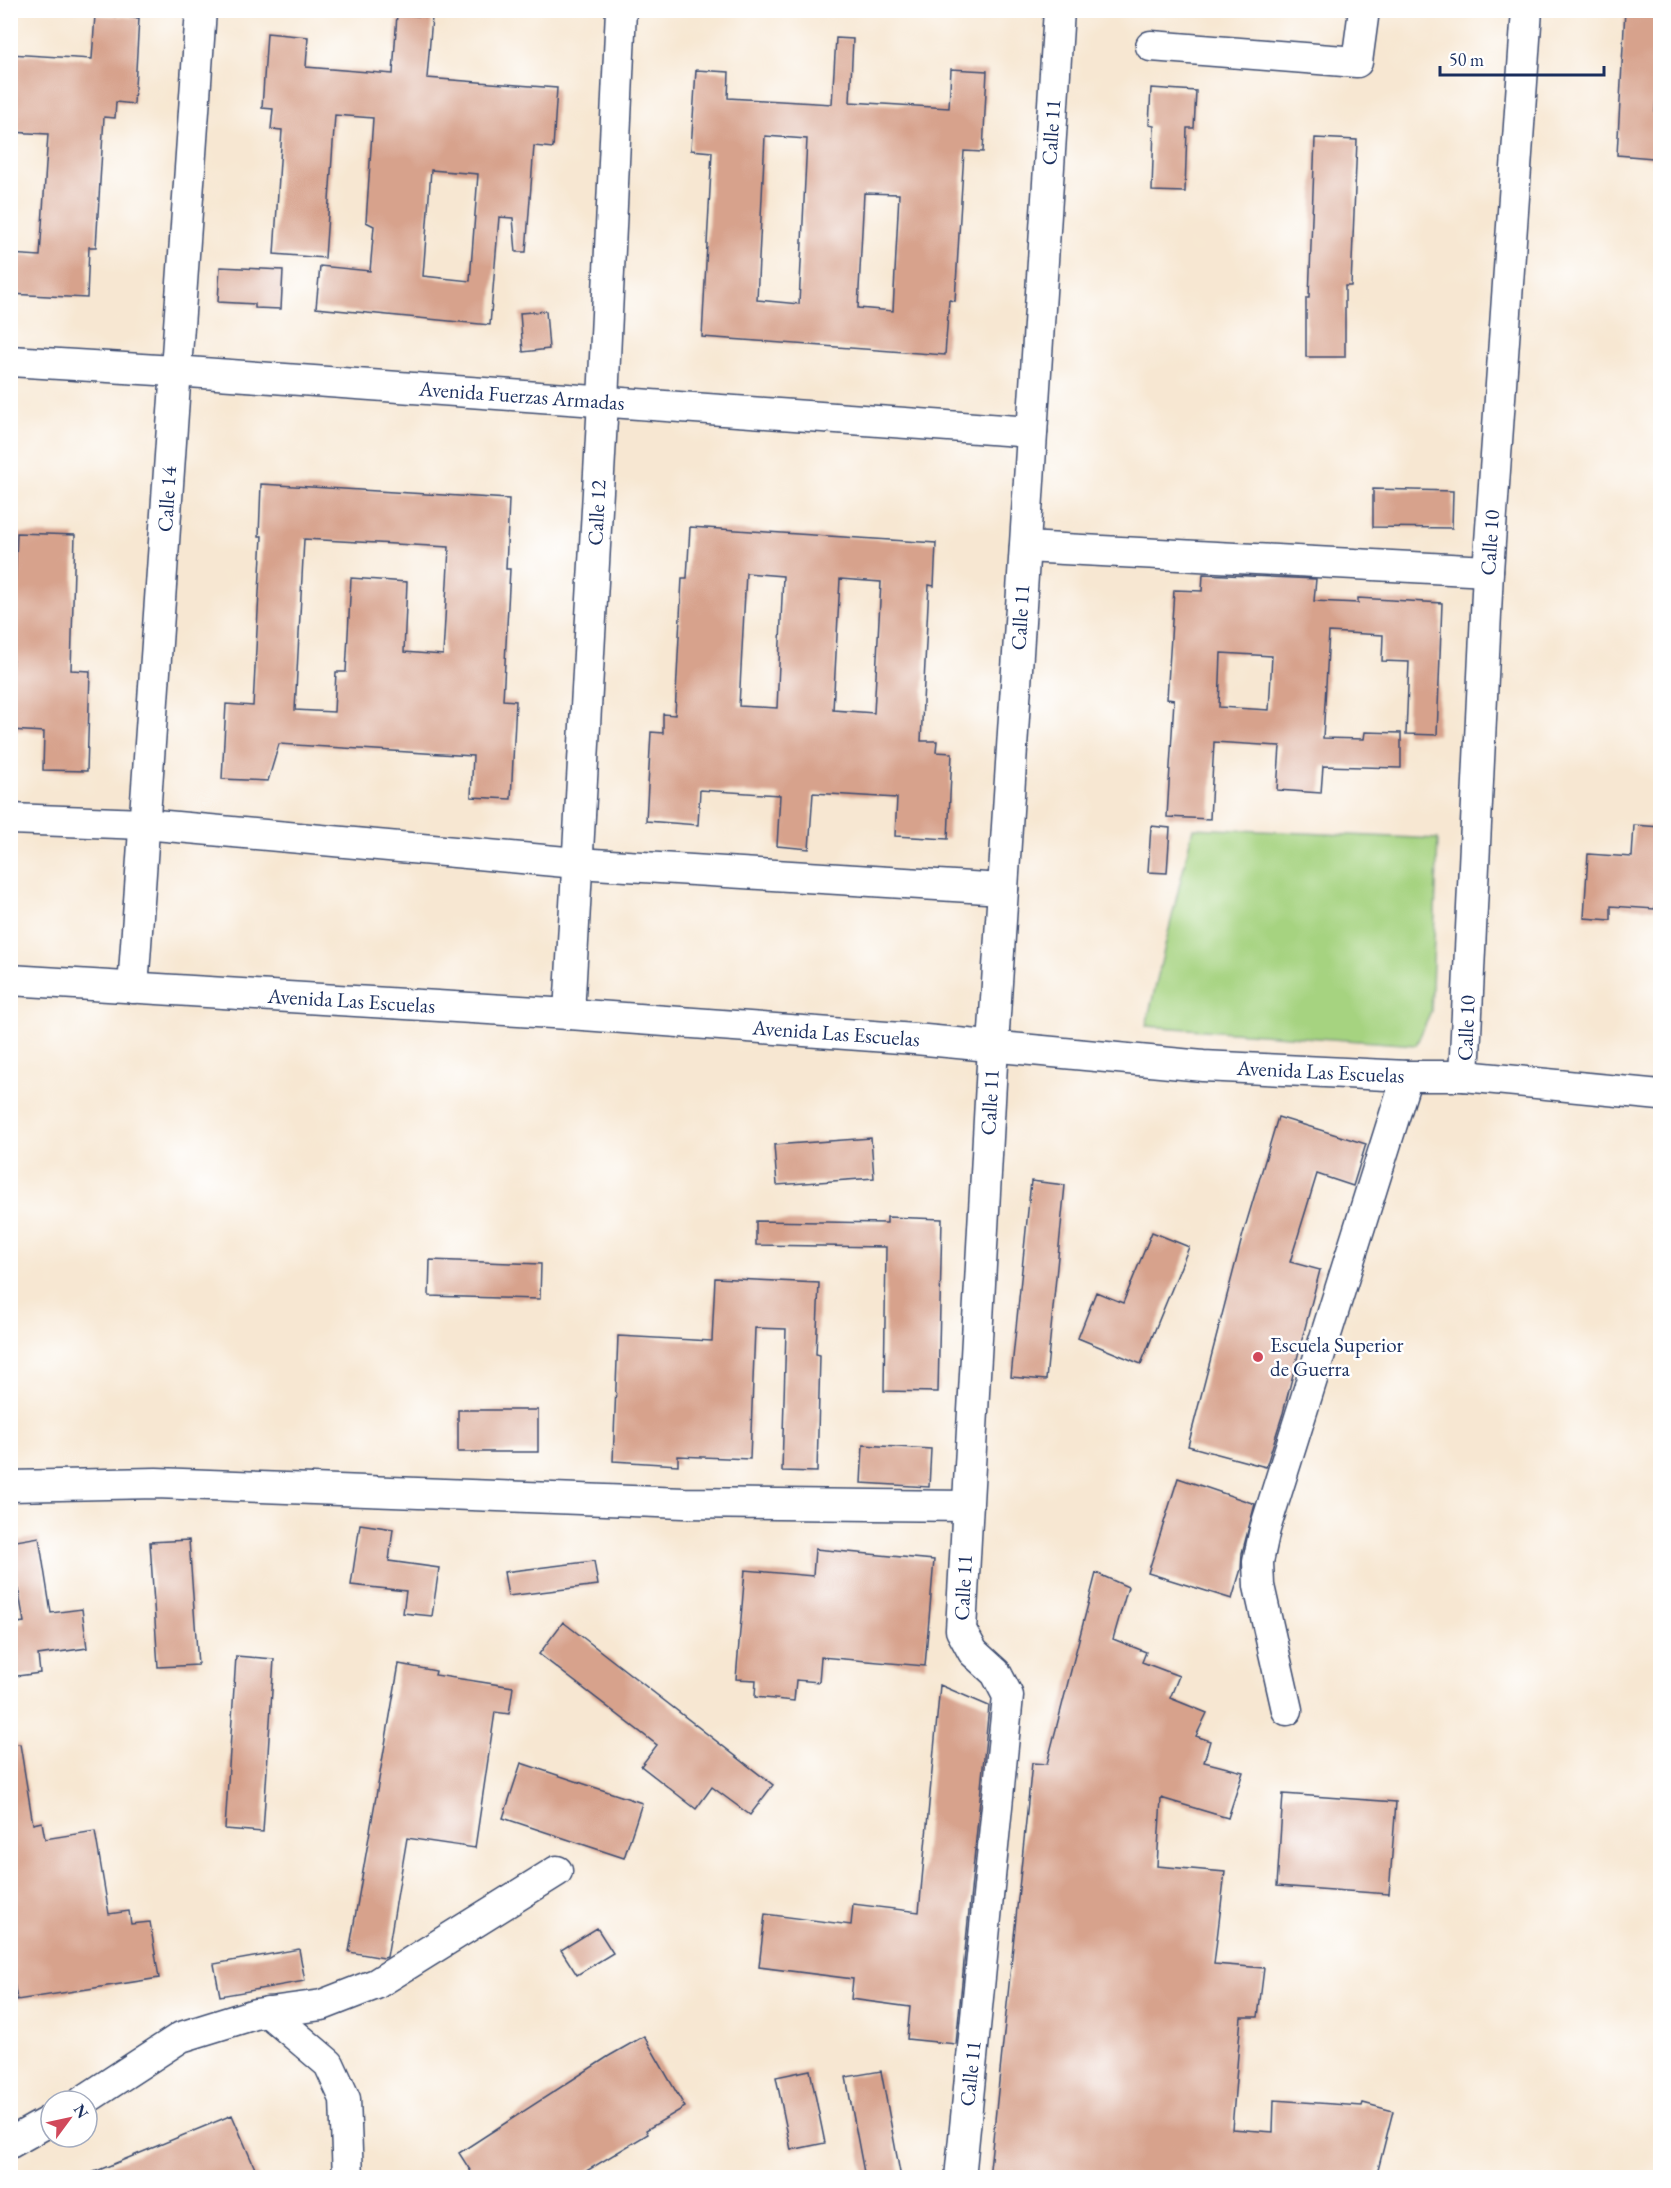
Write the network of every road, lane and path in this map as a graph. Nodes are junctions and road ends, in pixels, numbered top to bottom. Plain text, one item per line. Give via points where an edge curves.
1 (201, 10) edge
2 (621, 10) edge
3 (1059, 10) edge
4 (1364, 10) edge
5 (1527, 10) edge
6 (1151, 46) dead end
7 (10, 361) edge
8 (174, 371) junction
9 (603, 401) junction
10 (1032, 432) junction
11 (1025, 547) junction
12 (1488, 571) junction
13 (10, 819) edge
14 (144, 824) junction
15 (577, 863) junction
16 (1003, 889) junction
17 (10, 980) edge
18 (133, 988) junction
19 (569, 1014) junction
20 (993, 1046) junction
21 (1407, 1076) junction
22 (1464, 1076) junction
23 (1660, 1095) edge
24 (10, 1486) edge
25 (967, 1506) junction
26 (1287, 1710) dead end
27 (557, 1871) dead end
28 (268, 2012) junction
29 (99, 2091) edge
30 (39, 2127) edge
31 (10, 2143) edge
32 (348, 2178) edge
33 (960, 2178) edge

1 - 8 street, Calle 14
2 - 9 street, Calle 12
3 - 10 street, Calle 11
4 - 6 street via 1357,62
5 - 12 street, Calle 10
7 - 8 street, Avenida Fuerzas Armadas
8 - 9 street, Avenida Fuerzas Armadas
8 - 14 street, Calle 14
9 - 10 street, Avenida Fuerzas Armadas
9 - 15 street, Calle 12
10 - 11 street, Calle 11
11 - 12 street
11 - 16 street, Calle 11
12 - 22 street, Calle 10
13 - 14 street
14 - 15 street
14 - 18 street, Calle 14
15 - 16 street
15 - 19 street, Calle 12
16 - 20 street, Calle 11
17 - 18 street, Avenida Las Escuelas
18 - 19 street, Avenida Las Escuelas
19 - 20 street, Avenida Las Escuelas
20 - 21 street, Avenida Las Escuelas via 1203,1066
20 - 25 street, Calle 11
21 - 22 street, Avenida Las Escuelas
21 - 26 street via 1258,1562 1259,1586
22 - 23 street, Avenida Las Escuelas
24 - 25 street via 156,1484 684,1503
25 - 33 street, Calle 11 via 961,1630 973,1653 996,1673 1008,1696
27 - 28 street via 376,1984 322,2005
28 - 29 street via 181,2037
28 - 32 street via 329,2064 345,2099
30 - 31 street

